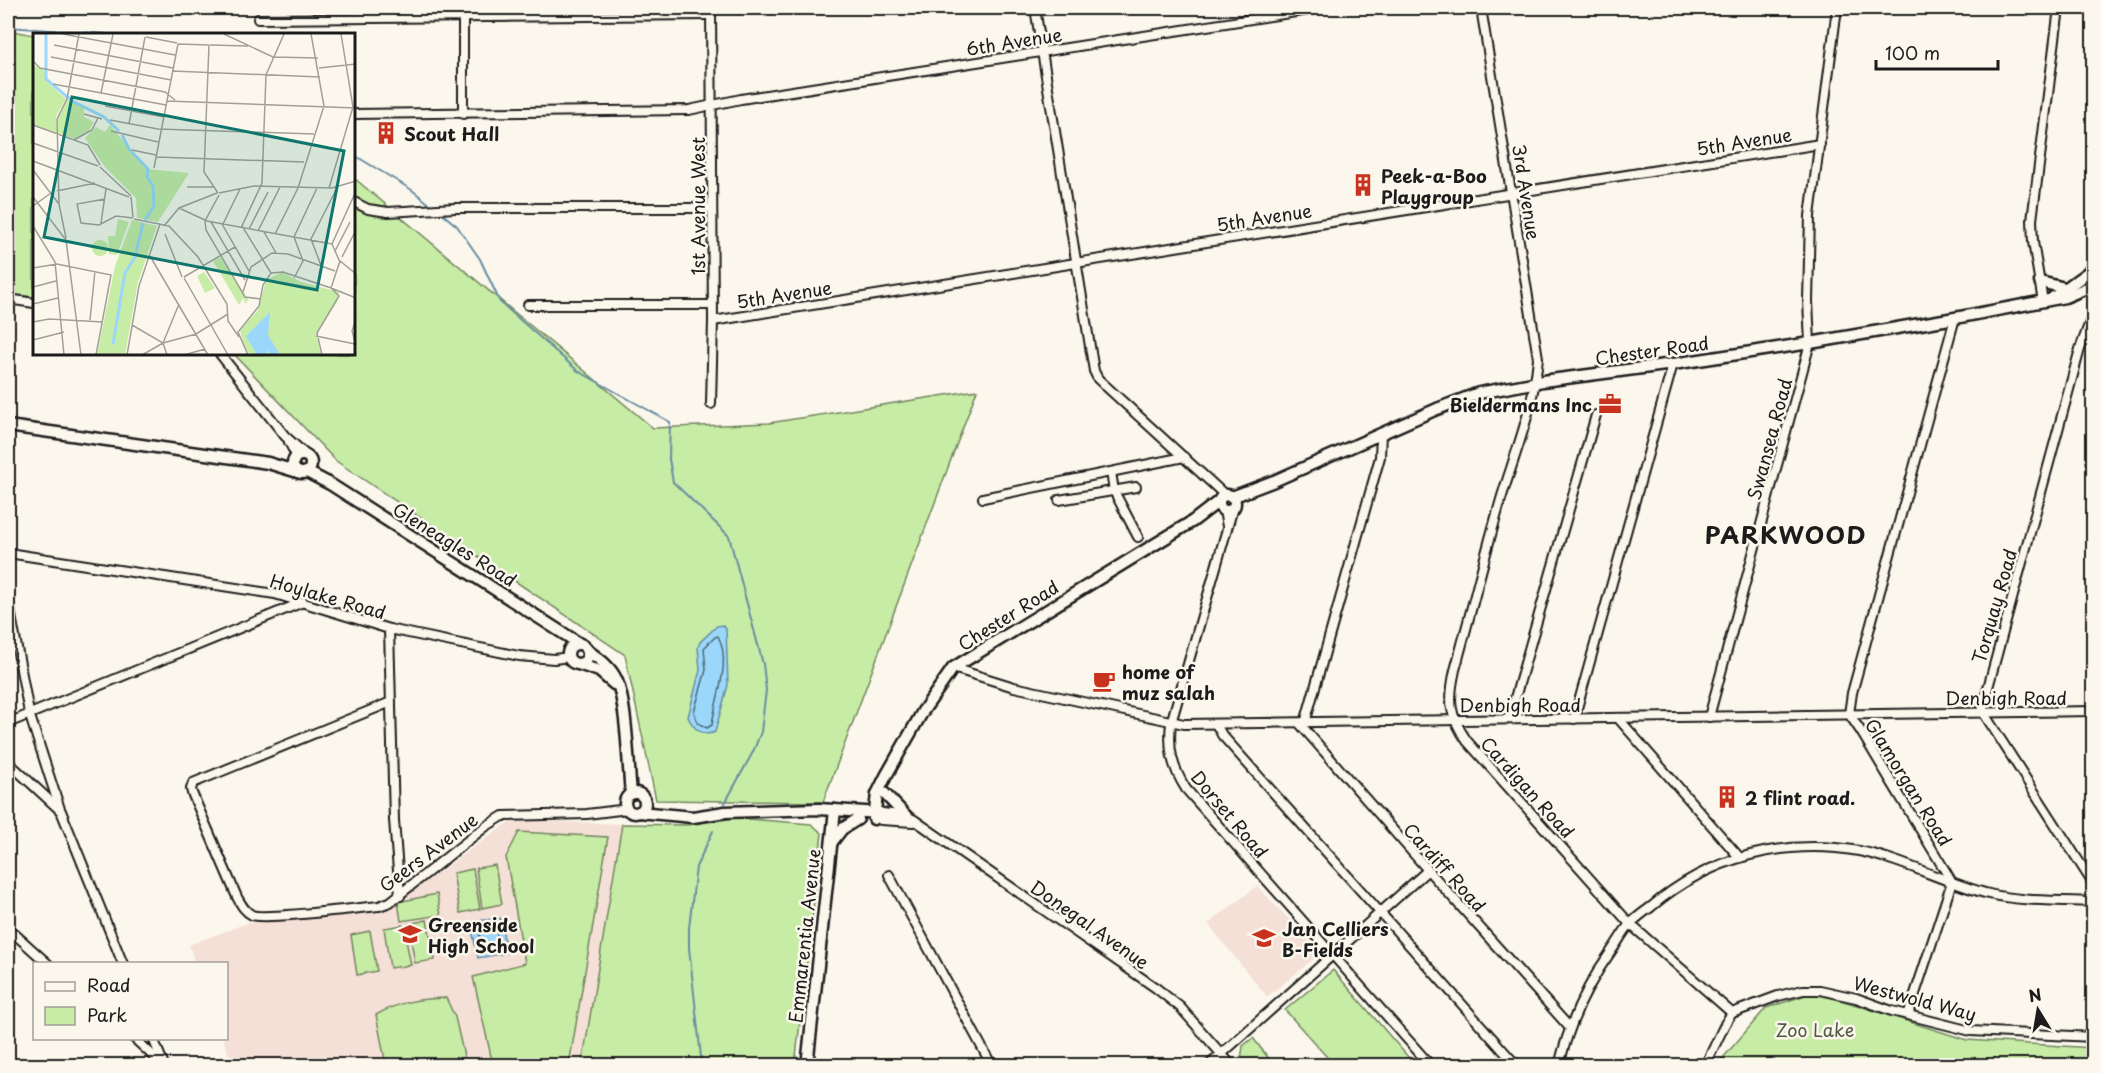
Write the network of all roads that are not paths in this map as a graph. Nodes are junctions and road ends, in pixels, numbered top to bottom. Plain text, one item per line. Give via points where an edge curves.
1 (463, 8) edge
2 (1035, 8) edge
3 (1322, 8) edge
4 (1480, 8) edge
5 (1837, 8) edge
6 (2059, 8) edge
7 (711, 11) edge
8 (463, 18) junction
9 (258, 19) dead end
10 (1042, 52) junction
11 (712, 106) junction
12 (356, 114) edge
13 (463, 114) junction
14 (1820, 144) junction
15 (1512, 193) junction
16 (356, 203) edge
17 (711, 208) junction
18 (1075, 263) junction
19 (2094, 268) edge
20 (2040, 282) junction
21 (2094, 285) edge
22 (2065, 288) junction
23 (8, 299) edge
24 (2046, 301) junction
25 (33, 303) edge
26 (528, 305) dead end
27 (712, 305) junction
28 (2094, 311) edge
29 (1955, 318) junction
30 (713, 321) junction
31 (1810, 343) junction
32 (222, 356) edge
33 (1673, 364) junction
34 (1536, 382) junction
35 (711, 404) dead end
36 (1596, 415) dead end
37 (8, 426) edge
38 (1382, 433) junction
39 (1184, 457) junction
40 (302, 464) junction
41 (1111, 472) junction
42 (1136, 487) dead end
43 (1114, 491) junction
44 (983, 498) dead end
45 (1059, 500) dead end
46 (1226, 503) junction
47 (1138, 537) dead end
48 (8, 553) edge
49 (8, 599) edge
50 (303, 602) junction
51 (389, 629) junction
52 (561, 633) junction
53 (583, 647) junction
54 (572, 657) junction
55 (953, 668) junction
56 (618, 688) junction
57 (391, 702) junction
58 (2094, 711) edge
59 (1983, 712) junction
60 (28, 713) junction
61 (1849, 714) junction
62 (1709, 717) junction
63 (1618, 718) junction
64 (1453, 719) junction
65 (1509, 719) junction
66 (1574, 719) junction
67 (8, 723) edge
68 (1171, 723) junction
69 (1216, 724) junction
70 (1303, 724) junction
71 (8, 762) edge
72 (631, 794) junction
73 (880, 796) junction
74 (644, 799) junction
75 (633, 810) junction
76 (848, 811) junction
77 (61, 812) junction
78 (660, 813) junction
79 (835, 813) junction
80 (878, 816) junction
81 (907, 817) junction
82 (858, 819) junction
83 (917, 823) junction
84 (831, 845) junction
85 (1740, 858) junction
86 (1428, 870) junction
87 (889, 875) dead end
88 (1953, 882) junction
89 (2094, 885) edge
90 (400, 896) junction
91 (2094, 902) edge
92 (1380, 913) junction
93 (1630, 924) junction
94 (8, 928) edge
95 (1332, 955) junction
96 (47, 962) edge
97 (123, 962) edge
98 (1732, 1013) junction
99 (1908, 1015) junction
100 (1570, 1028) junction
101 (2094, 1037) edge
102 (136, 1040) edge
103 (154, 1040) edge
104 (1221, 1054) junction
105 (164, 1065) edge
106 (808, 1065) edge
107 (992, 1065) edge
108 (1208, 1065) edge
109 (1232, 1065) edge
110 (1431, 1065) edge
111 (1517, 1065) edge
112 (1559, 1065) edge
113 (1705, 1065) edge

1 - 8 street
2 - 10 street
3 - 10 street, 6th Avenue
4 - 15 street, 3rd Avenue
5 - 14 street, Swansea Road
6 - 20 street via 2032,220
7 - 8 street
7 - 11 street, 1st Avenue West
8 - 9 street
8 - 13 street
10 - 11 street, 6th Avenue
10 - 18 street
11 - 13 street, 6th Avenue via 689,110
11 - 17 street, 1st Avenue West
12 - 13 street, 6th Avenue
14 - 15 street, 5th Avenue
14 - 31 street, Swansea Road via 1810,216
15 - 18 street, 5th Avenue
15 - 34 street, 3rd Avenue via 1538,358
16 - 17 street via 381,212 455,208
17 - 27 street, 1st Avenue West
18 - 30 street, 5th Avenue
18 - 39 street via 1098,379
19 - 22 street, Chester Road
20 - 22 street
20 - 24 street
21 - 24 street, Chester Road
22 - 24 street, Chester Road
23 - 25 street
24 - 29 street, Chester Road
26 - 27 street
27 - 30 street, 1st Avenue West
28 - 59 street, Torquay Road via 2080,349 1983,699
29 - 31 street, Chester Road
29 - 61 street, Glamorgan Road
30 - 35 street, 1st Avenue West
31 - 33 street, Chester Road
31 - 62 street, Swansea Road
32 - 40 street via 285,436
33 - 34 street, Chester Road
33 - 66 street
34 - 38 street, Chester Road via 1461,398
34 - 64 street, Cardigan Road via 1455,670 1449,698
36 - 65 street
37 - 40 street via 268,463
38 - 46 street, Chester Road
38 - 70 street via 1377,468
39 - 41 street
39 - 46 street via 1212,482
40 - 52 street, Gleneagles Road
41 - 43 street
41 - 44 street
42 - 43 street
43 - 45 street
43 - 47 street
46 - 55 street, Chester Road
46 - 68 street, Dorset Road via 1228,527
48 - 50 street, Hoylake Road via 265,592
49 - 60 street
50 - 51 street, Hoylake Road
50 - 60 street
51 - 54 street, Hoylake Road via 519,656
51 - 57 street
52 - 53 street, Gleneagles Road
52 - 54 street
53 - 54 street via 574,645
53 - 54 street via 586,659
53 - 56 street, Gleneagles Road via 612,672
54 - 56 street via 606,675
55 - 68 street, Denbigh Road via 1014,687
55 - 73 street, Chester Road via 923,711 884,780
56 - 72 street, Gleneagles Road
57 - 90 street
57 - 90 street, Geers Avenue via 200,779 192,784 192,791 237,897 251,914 379,906
58 - 59 street, Denbigh Road
59 - 61 street, Denbigh Road
59 - 89 street
60 - 67 street
60 - 77 street
61 - 62 street, Denbigh Road
61 - 88 street, Glamorgan Road
62 - 63 street, Denbigh Road
63 - 66 street, Denbigh Road
63 - 85 street
64 - 65 street, Denbigh Road
64 - 70 street, Denbigh Road
64 - 93 street, Cardigan Road via 1467,741
65 - 66 street, Denbigh Road
68 - 69 street, Denbigh Road
68 - 95 street, Dorset Road via 1170,756 1186,789
69 - 70 street, Denbigh Road
69 - 92 street
70 - 86 street, Cardiff Road
71 - 77 street
72 - 74 street via 640,794
72 - 75 street via 625,801
73 - 76 street
73 - 80 street, Chester Road
73 - 81 street
74 - 75 street via 644,808
74 - 78 street
75 - 78 street
75 - 90 street, Geers Avenue via 503,816
76 - 79 street
76 - 80 street
77 - 97 street
78 - 79 street via 693,817 779,810
79 - 82 street
79 - 84 street, Emmarentia Avenue
80 - 81 street, Donegal Avenue
80 - 82 street
80 - 83 street, Donegal Avenue
81 - 83 street, Donegal Avenue
82 - 84 street via 842,829
83 - 104 street, Donegal Avenue via 1171,999
84 - 106 street, Emmarentia Avenue
85 - 88 street via 1771,849 1830,848 1861,852
85 - 93 street via 1693,876
86 - 92 street
86 - 100 street, Cardiff Road
87 - 107 street
88 - 91 street via 1998,896
88 - 99 street
92 - 95 street
92 - 111 street
93 - 98 street, Cardigan Road
93 - 100 street via 1596,973
94 - 96 street
95 - 104 street
95 - 110 street, Dorset Road
98 - 99 street, Westwold Way via 1778,996 1820,990
98 - 113 street
99 - 101 street, Westwold Way via 1971,1031
100 - 112 street
102 - 105 street
103 - 105 street
104 - 108 street
104 - 109 street, Donegal Avenue

